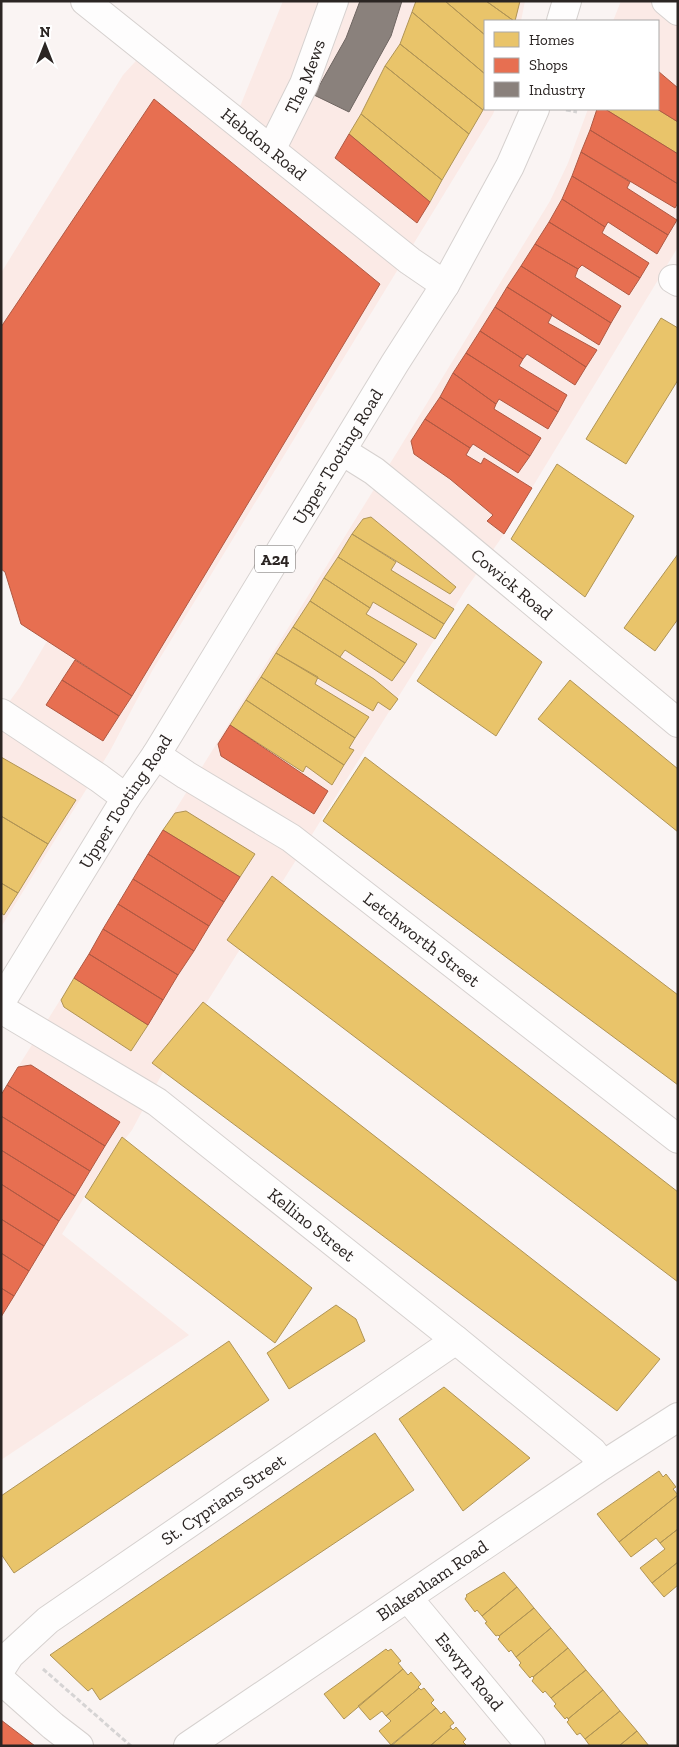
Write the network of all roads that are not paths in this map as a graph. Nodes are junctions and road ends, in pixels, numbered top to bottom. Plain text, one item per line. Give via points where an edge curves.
1 (85, 1) edge
2 (334, 1) edge
3 (567, 1) edge
4 (666, 1) edge
5 (678, 11) edge
6 (561, 20) edge
7 (535, 110) edge
8 (271, 150) junction
9 (445, 285) junction
10 (342, 451) junction
11 (1, 713) edge
12 (677, 722) edge
13 (156, 755) junction
14 (126, 798) junction
15 (1, 1002) edge
16 (1, 1009) edge
17 (678, 1139) edge
18 (456, 1340) junction
19 (678, 1418) edge
20 (603, 1465) junction
21 (408, 1598) junction
22 (1, 1669) edge
23 (1, 1680) edge
24 (79, 1746) edge
25 (188, 1746) edge
26 (531, 1746) edge

1 - 8 main road, Hebdon Road
2 - 8 main road, The Mews via 304,84
3 - 6 main road
4 - 5 main road
7 - 9 main road, Upper Tooting Road / A24 via 510,166
8 - 9 main road, Hebdon Road
9 - 10 main road, Upper Tooting Road / A24
10 - 12 main road, Cowick Road via 374,471 436,521
10 - 13 main road, Upper Tooting Road / A24
11 - 14 main road
13 - 14 main road, Upper Tooting Road / A24
13 - 17 main road, Letchworth Street via 291,838
14 - 15 main road, Upper Tooting Road / A24
16 - 18 main road, Kellino Street via 157,1102
18 - 20 main road, Kellino Street via 592,1451
18 - 22 main road, St. Cyprians Street via 48,1620 10,1655
19 - 20 main road, Blakenham Road
20 - 21 main road, Blakenham Road
21 - 25 main road, Blakenham Road
21 - 26 main road, Eswyn Road
23 - 24 main road

